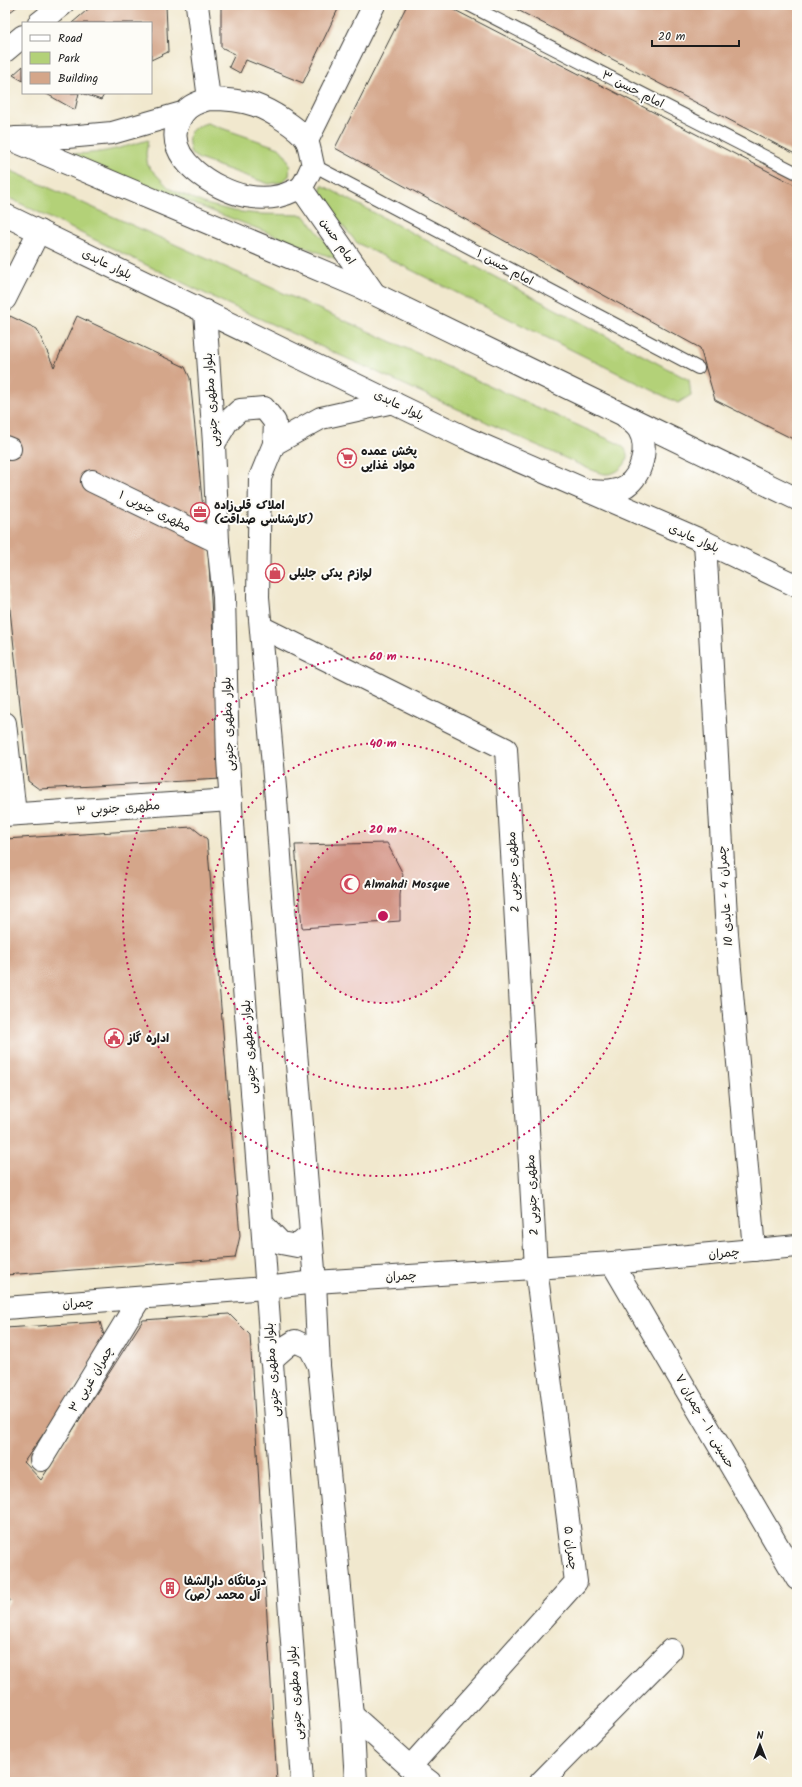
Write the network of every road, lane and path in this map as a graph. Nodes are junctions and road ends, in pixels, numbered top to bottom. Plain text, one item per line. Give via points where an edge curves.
1 (197, 5) edge
2 (374, 5) edge
3 (469, 5) edge
4 (22, 37) edge
5 (5, 51) edge
6 (209, 99) junction
7 (182, 113) junction
8 (6, 138) edge
9 (307, 141) junction
10 (313, 165) junction
11 (797, 173) edge
12 (301, 188) junction
13 (5, 215) edge
14 (38, 231) junction
15 (374, 294) junction
16 (5, 299) edge
17 (205, 311) junction
18 (698, 368) dead end
19 (393, 402) junction
20 (625, 416) junction
21 (214, 444) junction
22 (274, 444) junction
23 (92, 481) dead end
24 (587, 491) junction
25 (797, 499) edge
26 (218, 542) junction
27 (705, 542) junction
28 (797, 586) edge
29 (261, 627) junction
30 (5, 724) edge
31 (231, 800) junction
32 (10, 815) edge
33 (262, 1223) junction
34 (311, 1234) junction
35 (797, 1246) edge
36 (754, 1250) junction
37 (612, 1263) junction
38 (536, 1268) junction
39 (315, 1282) junction
40 (266, 1288) junction
41 (140, 1298) junction
42 (5, 1308) edge
43 (271, 1360) junction
44 (319, 1366) junction
45 (41, 1460) dead end
46 (797, 1579) edge
47 (671, 1650) dead end
48 (352, 1715) junction
49 (410, 1768) junction
50 (302, 1782) edge
51 (356, 1782) edge
52 (430, 1782) edge
53 (541, 1782) edge

1 - 6 street
2 - 9 street
3 - 11 lane, امام حسن ۳
4 - 5 street
6 - 7 street via 194,103
6 - 9 street via 229,99 255,105 287,122
7 - 8 street via 112,133
7 - 12 street via 176,127 176,143 179,150 193,169 217,186 246,196 270,198 286,195
8 - 15 street
9 - 10 street
10 - 12 street
10 - 18 lane, امام حسن ۱
12 - 15 street, امام حسن
13 - 14 street, بلوار عابدی
14 - 16 street
14 - 17 street, بلوار عابدی
15 - 20 street
17 - 19 street, بلوار عابدی
17 - 21 street, بلوار مطهری جنوبی
19 - 22 street via 321,418
19 - 24 street, بلوار عابدی via 466,438
20 - 24 street via 639,430 643,444 640,470 626,485 607,493
20 - 25 street
21 - 22 street via 227,422 240,410 264,408 275,422
21 - 26 street, بلوار مطهری جنوبی
22 - 29 street via 260,478 258,598
23 - 26 street, مطهری جنوبی ۱
24 - 27 street, بلوار عابدی
26 - 31 street, بلوار مطهری جنوبی via 224,598
27 - 28 street, بلوار عابدی
27 - 36 street, چمران 4 - عابدی 10 via 727,934
29 - 34 street
29 - 38 street, مطهری جنوبی 2 via 506,748
30 - 32 street
31 - 32 street, مطهری جنوبی ۳
31 - 33 street, بلوار مطهری جنوبی
33 - 34 street via 281,1243 297,1246
33 - 40 street, بلوار مطهری جنوبی
34 - 39 street
35 - 36 street, چمران
36 - 37 street, چمران
37 - 38 street, چمران
37 - 46 street, حسينی ۱۰ - چمران ۷
38 - 39 street, چمران
38 - 49 street, چمران ۵ via 576,1582
39 - 40 street, چمران
39 - 44 street
40 - 41 street, چمران
40 - 43 street, بلوار مطهری جنوبی
41 - 42 street, چمران
41 - 45 street, چمران غربی ۳
43 - 44 street via 295,1341 310,1348
43 - 50 street, بلوار مطهری جنوبی
44 - 48 street
47 - 53 street
48 - 49 street
48 - 51 street
49 - 52 street

